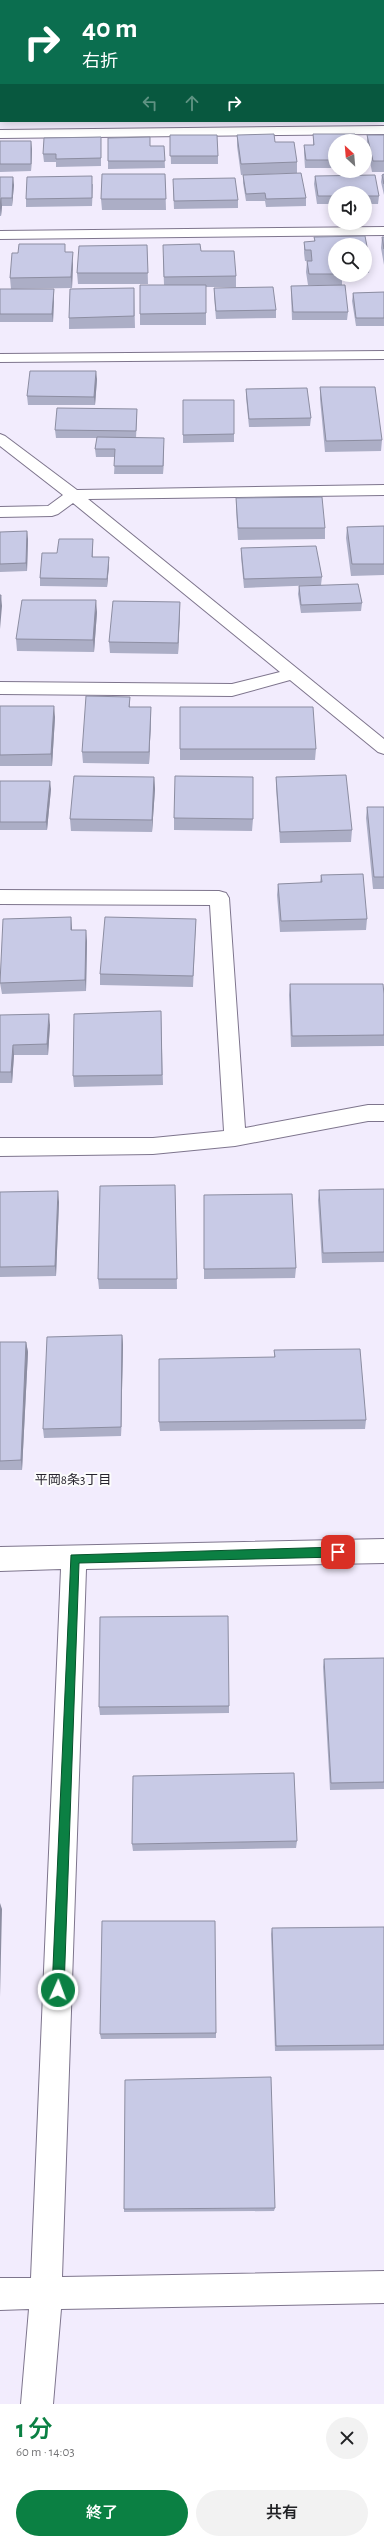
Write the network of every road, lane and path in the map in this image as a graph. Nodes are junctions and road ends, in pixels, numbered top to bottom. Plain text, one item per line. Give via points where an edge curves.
1 (384, 130) edge
2 (0, 134) edge
3 (384, 232) edge
4 (0, 235) edge
5 (384, 355) edge
6 (0, 358) edge
7 (0, 439) edge
8 (384, 490) edge
9 (73, 495) junction
10 (0, 512) edge
11 (293, 674) junction
12 (0, 688) edge
13 (384, 748) edge
14 (0, 897) edge
15 (384, 1113) edge
16 (235, 1138) junction
17 (0, 1147) edge
18 (384, 1551) edge
19 (74, 1558) junction
20 (0, 1559) edge
21 (384, 2287) edge
22 (46, 2293) junction
23 (0, 2294) edge
24 (37, 2404) edge

1 - 2 street
3 - 4 street
5 - 6 street
7 - 9 street
8 - 9 street
9 - 10 street via 52,511
9 - 11 street
11 - 12 street via 232,690
11 - 13 street
14 - 16 street via 219,898
15 - 16 street via 368,1113
16 - 17 street via 153,1146
18 - 19 street
19 - 20 street
19 - 22 street
21 - 22 street
22 - 23 street
22 - 24 street

